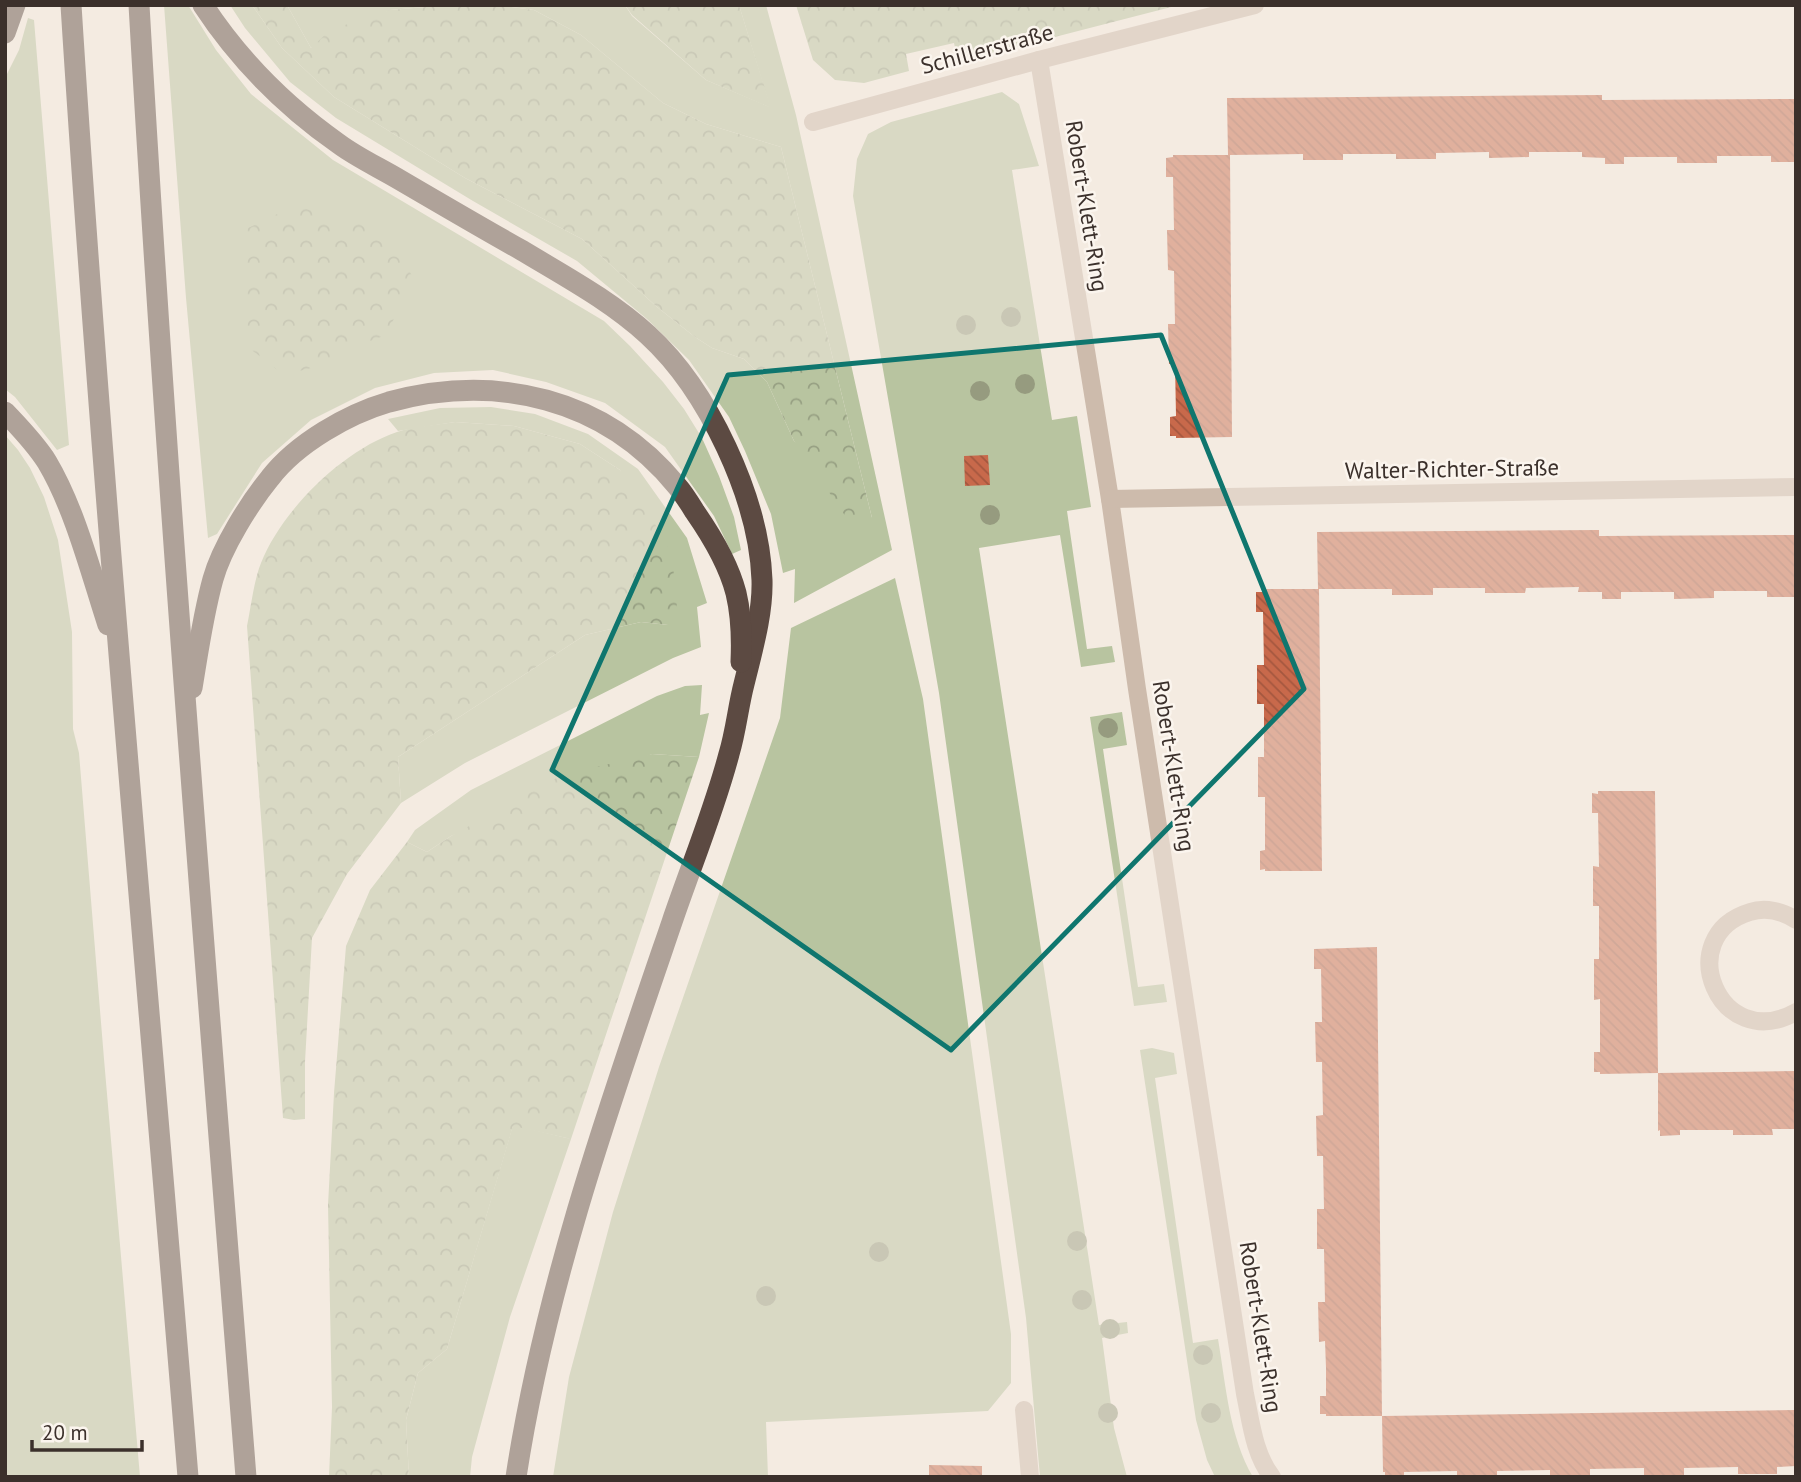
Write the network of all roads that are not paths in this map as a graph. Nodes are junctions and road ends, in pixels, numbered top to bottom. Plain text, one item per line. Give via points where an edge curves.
1 (15, 5) edge
2 (71, 5) edge
3 (139, 5) edge
4 (203, 5) edge
5 (1255, 5) edge
6 (5, 33) edge
7 (1039, 60) junction
8 (813, 122) dead end
9 (5, 412) edge
10 (1796, 487) edge
11 (1110, 499) junction
12 (119, 660) junction
13 (739, 706) junction
14 (186, 724) junction
15 (1796, 920) edge
16 (1796, 1012) edge
17 (1024, 1410) dead end
18 (188, 1477) edge
19 (246, 1477) edge
20 (516, 1477) edge
21 (1030, 1477) edge
22 (1272, 1477) edge

1 - 6 highway
2 - 12 highway
3 - 14 highway
4 - 13 highway via 257,75 341,146 609,303 673,361 716,426 756,530 760,611
5 - 7 street, Schillerstraße
7 - 8 street, Schillerstraße
7 - 11 street, Robert-Klett-Ring
9 - 12 highway via 28,436 58,484
10 - 11 street, Walter-Richter-Straße
11 - 22 street, Robert-Klett-Ring via 1245,1394 1253,1436
12 - 18 highway
13 - 14 highway via 736,592 722,558 678,486 621,435 584,414 550,400 480,389 410,397 369,408 331,426 271,476 232,534 214,576
13 - 20 highway via 719,791 571,1230
14 - 19 highway
15 - 16 street via 1773,910 1741,915 1717,936 1709,969 1721,1001 1734,1013 1767,1022
17 - 21 street

